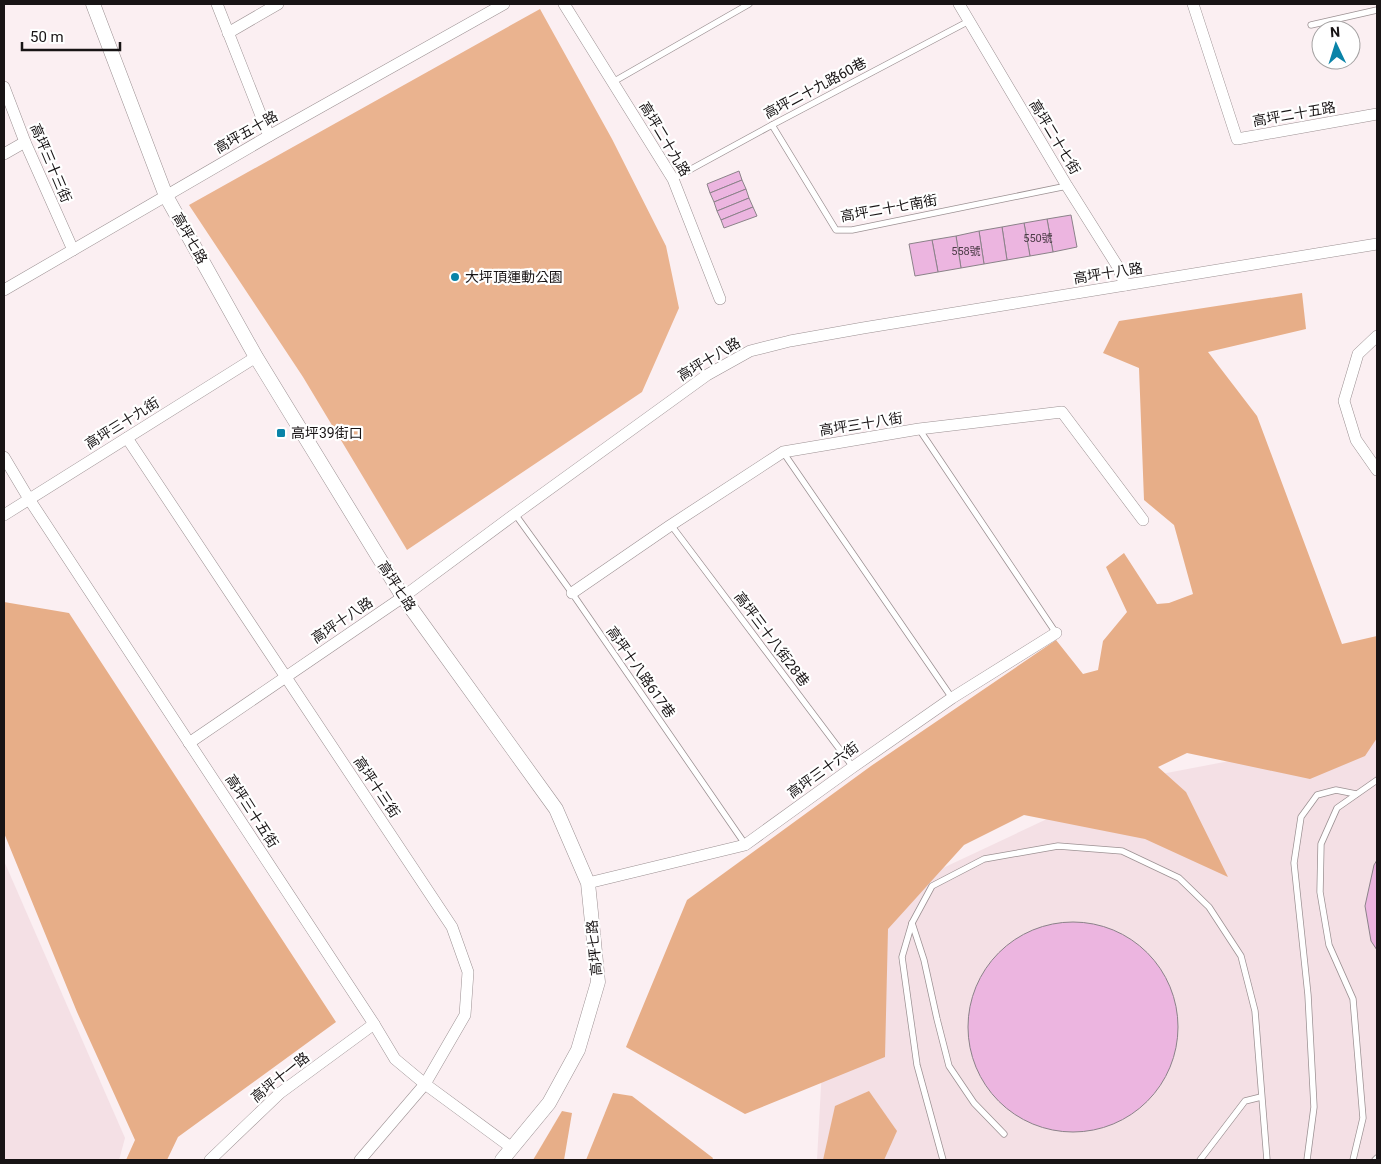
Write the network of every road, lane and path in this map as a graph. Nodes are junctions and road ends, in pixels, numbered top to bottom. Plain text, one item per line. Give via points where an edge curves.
1 (93, 4) edge
2 (217, 4) edge
3 (278, 4) edge
4 (504, 4) edge
5 (564, 4) edge
6 (749, 4) edge
7 (959, 4) edge
8 (1193, 4) edge
9 (1377, 10) edge
10 (1333, 20) edge
11 (969, 21) junction
12 (228, 33) junction
13 (613, 82) junction
14 (4, 87) edge
15 (1377, 114) edge
16 (772, 124) junction
17 (269, 136) junction
18 (25, 142) junction
19 (4, 154) edge
20 (673, 179) junction
21 (1067, 186) junction
22 (166, 196) junction
23 (1377, 244) edge
24 (73, 250) junction
25 (1125, 285) junction
26 (4, 290) edge
27 (720, 299) dead end
28 (1377, 336) edge
29 (256, 357) junction
30 (919, 429) junction
31 (127, 438) junction
32 (783, 452) junction
33 (4, 457) edge
34 (1377, 470) edge
35 (29, 499) junction
36 (515, 514) junction
37 (4, 515) edge
38 (1143, 520) dead end
39 (671, 525) junction
40 (572, 593) junction
41 (403, 597) junction
42 (1056, 633) joint
43 (285, 677) junction
44 (952, 698) junction
45 (189, 743) junction
46 (853, 767) junction
47 (1377, 780) edge
48 (1356, 794) junction
49 (745, 845) junction
50 (588, 883) junction
51 (912, 924) junction
52 (374, 1024) junction
53 (425, 1084) junction
54 (1262, 1097) junction
55 (1004, 1134) dead end
56 (512, 1148) junction
57 (210, 1160) edge
58 (360, 1160) edge
59 (502, 1160) edge
60 (943, 1160) edge
61 (1200, 1160) edge
62 (1267, 1160) edge
63 (1307, 1160) edge
64 (1353, 1160) edge

1 - 22 street, 高坪七路
2 - 12 street
3 - 12 street
4 - 17 street, 高坪五十路
5 - 13 street, 高坪二十九路
6 - 13 lane
7 - 11 street, 高坪二十七街
8 - 15 street, 高坪二十五路 via 1237,139
9 - 10 lane
11 - 16 lane, 高坪二十九路60巷
11 - 21 street, 高坪二十七街
12 - 17 street
13 - 20 street, 高坪二十九路
14 - 18 street, 高坪三十三街
16 - 20 lane, 高坪二十九路60巷
16 - 21 lane, 高坪二十七南街 via 836,230 852,230
17 - 22 street, 高坪五十路
18 - 19 street
18 - 24 street, 高坪三十三街
20 - 27 street, 高坪二十九路
21 - 25 street, 高坪二十七街 via 1118,267
22 - 24 street, 高坪五十路
22 - 29 street, 高坪七路
23 - 25 street, 高坪十八路
24 - 26 street, 高坪五十路
25 - 36 street, 高坪十八路 via 800,339 750,351 707,375
28 - 34 street via 1358,354 1344,401 1356,440
29 - 31 street, 高坪三十九街
29 - 41 street, 高坪七路
30 - 32 street, 高坪三十八街
30 - 38 street, 高坪三十八街 via 1062,412
30 - 42 lane
31 - 35 street, 高坪三十九街
31 - 43 street, 高坪十三街
32 - 39 street, 高坪三十八街
32 - 44 lane
33 - 35 street, 高坪三十五街
35 - 37 street, 高坪三十九街
35 - 45 street, 高坪三十五街
36 - 40 lane, 高坪十八路617巷
36 - 41 street, 高坪十八路
39 - 40 street, 高坪三十八街
39 - 46 lane, 高坪三十八街28巷
40 - 49 lane, 高坪十八路617巷
41 - 43 street, 高坪十八路
41 - 50 street, 高坪七路 via 556,809
42 - 44 street, 高坪三十六街
43 - 45 street, 高坪十八路
43 - 53 street, 高坪十三街 via 452,927 468,972 465,1015
44 - 46 street, 高坪三十六街
45 - 52 street, 高坪三十五街
46 - 49 street, 高坪三十六街
47 - 48 lane
48 - 63 lane via 1336,790 1317,795 1301,817 1294,863 1308,995 1314,1107
48 - 64 lane via 1337,808 1321,844 1320,892 1329,945 1353,999 1363,1118
49 - 50 street, 高坪三十六街
50 - 56 street, 高坪七路 via 598,982 581,1042 549,1103
51 - 54 lane via 932,886 984,859 1058,846 1122,851 1179,878 1209,908 1241,956 1255,1011
51 - 55 lane via 950,1066 974,1103
51 - 60 lane via 902,957 917,1065
52 - 53 street, 高坪三十五街 via 395,1059
52 - 57 street, 高坪十一路 via 280,1093
53 - 56 street, 高坪三十五街
53 - 58 street, 高坪十三街
54 - 61 lane via 1245,1101
54 - 62 lane
56 - 59 street, 高坪七路

